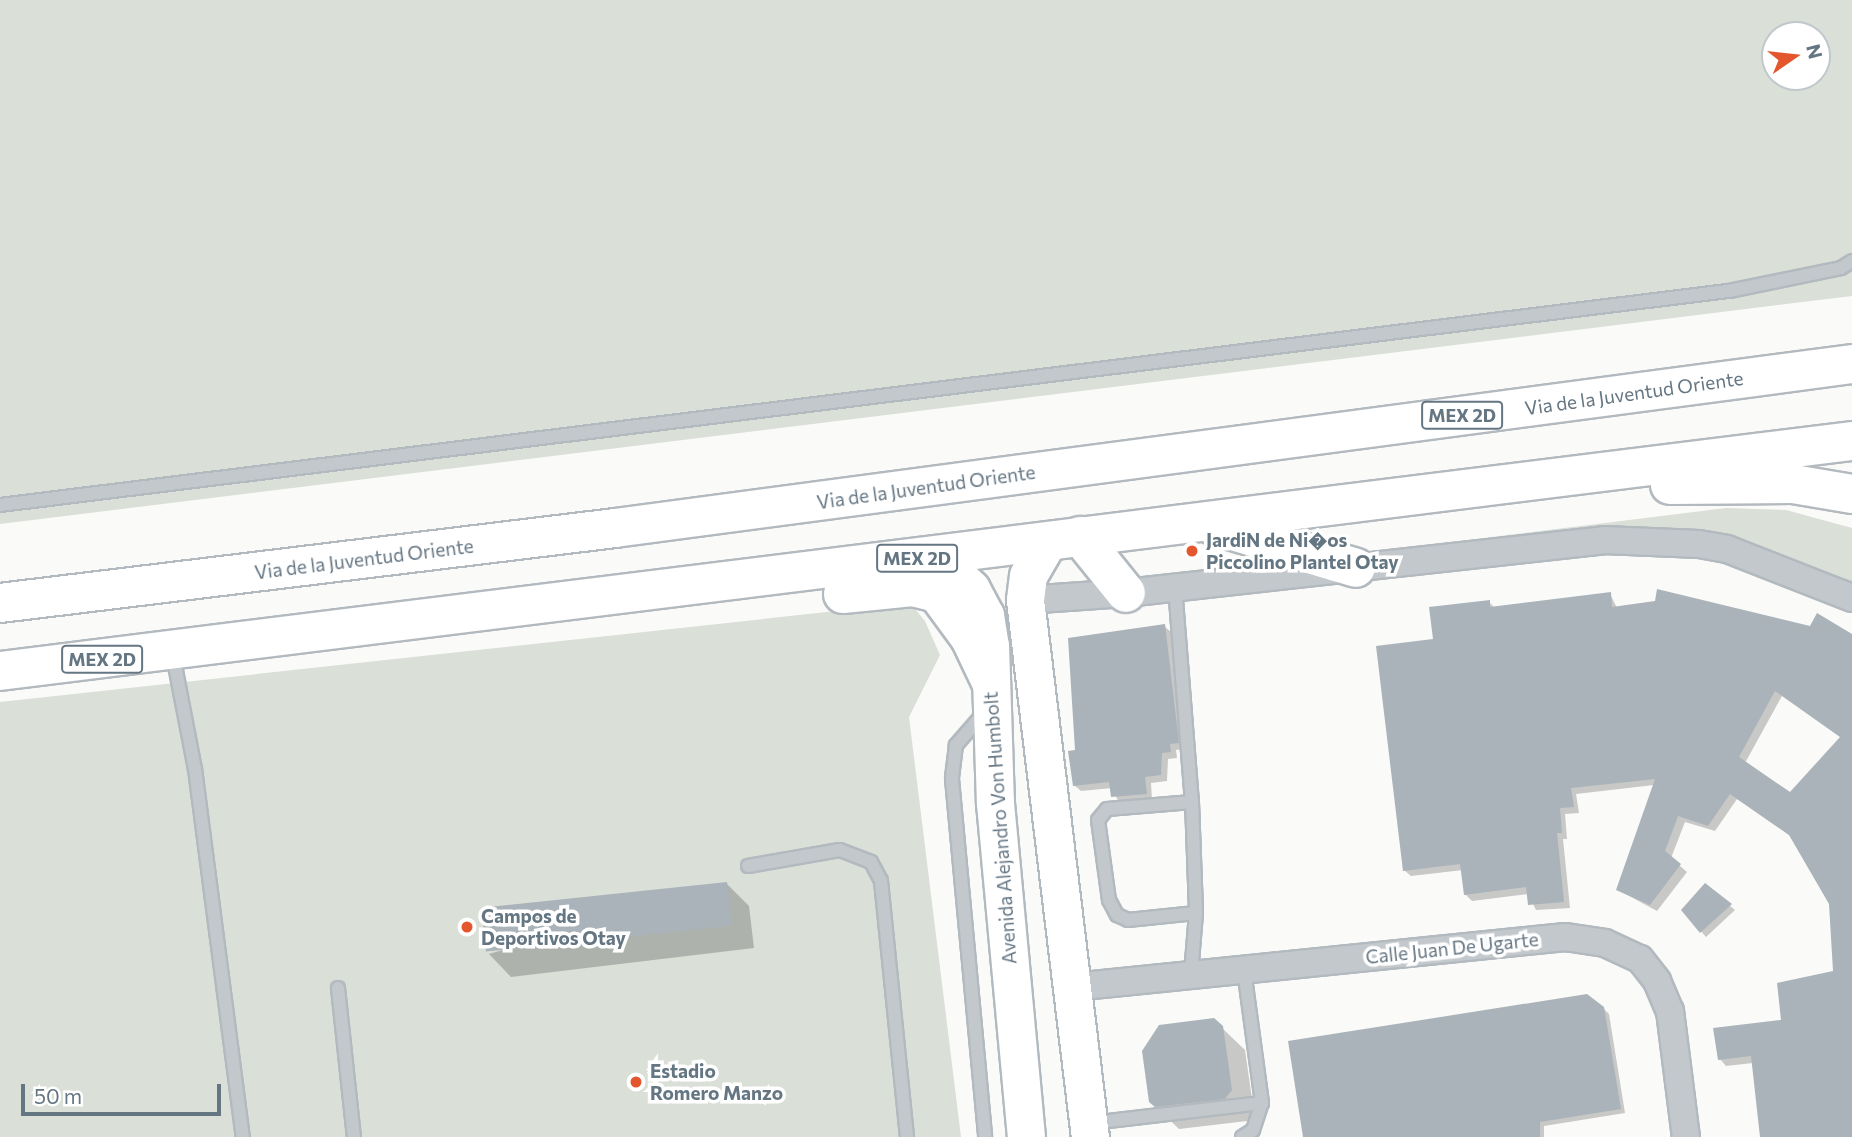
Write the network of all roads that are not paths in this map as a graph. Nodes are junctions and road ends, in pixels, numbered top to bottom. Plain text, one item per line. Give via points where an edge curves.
1 (1852, 261) edge
2 (1852, 364) edge
3 (1852, 441) edge
4 (1462, 492) junction
5 (1852, 494) edge
6 (0, 505) edge
7 (1198, 520) junction
8 (1064, 538) junction
9 (912, 559) junction
10 (1356, 568) junction
11 (1175, 587) junction
12 (1126, 593) junction
13 (1852, 598) edge
14 (1025, 600) junction
15 (0, 603) edge
16 (188, 649) junction
17 (0, 671) edge
18 (991, 694) junction
19 (1192, 802) junction
20 (748, 866) dead end
21 (1196, 913) junction
22 (1244, 969) junction
23 (1191, 974) junction
24 (1073, 987) junction
25 (338, 988) dead end
26 (1262, 1103) junction
27 (1090, 1130) edge
28 (243, 1137) edge
29 (354, 1137) edge
30 (907, 1137) edge
31 (985, 1137) edge
32 (1026, 1137) edge
33 (1242, 1137) edge
34 (1686, 1137) edge

1 - 6 lane via 1841,268 1730,291
2 - 15 highway, Via de la Juventud Oriente / MEX 2D via 615,528
3 - 4 highway, MEX 2D
4 - 5 highway via 1793,484
4 - 7 highway, MEX 2D
7 - 8 highway, MEX 2D
7 - 10 highway
8 - 9 highway, MEX 2D
8 - 12 highway
8 - 14 main road via 1028,575
9 - 16 highway, MEX 2D
9 - 18 main road, Avenida Alejandro Von Humbolt via 952,571 971,589 985,615
10 - 11 street
10 - 13 street via 1543,545 1672,542 1737,552
11 - 12 street
11 - 19 lane
12 - 14 street
14 - 24 main road
16 - 17 highway, MEX 2D
16 - 18 highway via 262,664 913,587 937,593 955,613
16 - 28 lane via 195,769
18 - 31 lane via 956,745 952,779
18 - 32 main road, Avenida Alejandro Von Humbolt via 1007,958
19 - 21 lane
19 - 21 lane via 1107,809 1098,820 1108,900 1117,915 1128,920
20 - 30 lane via 840,850 871,862 881,881
21 - 23 lane
22 - 23 street, Calle Juan De Ugarte
22 - 26 lane
22 - 34 street, Calle Juan De Ugarte via 1565,937 1605,943 1640,959 1657,981 1670,1011
23 - 24 street, Calle Juan De Ugarte
24 - 27 main road
25 - 29 lane
26 - 27 lane
26 - 33 lane via 1253,1130

